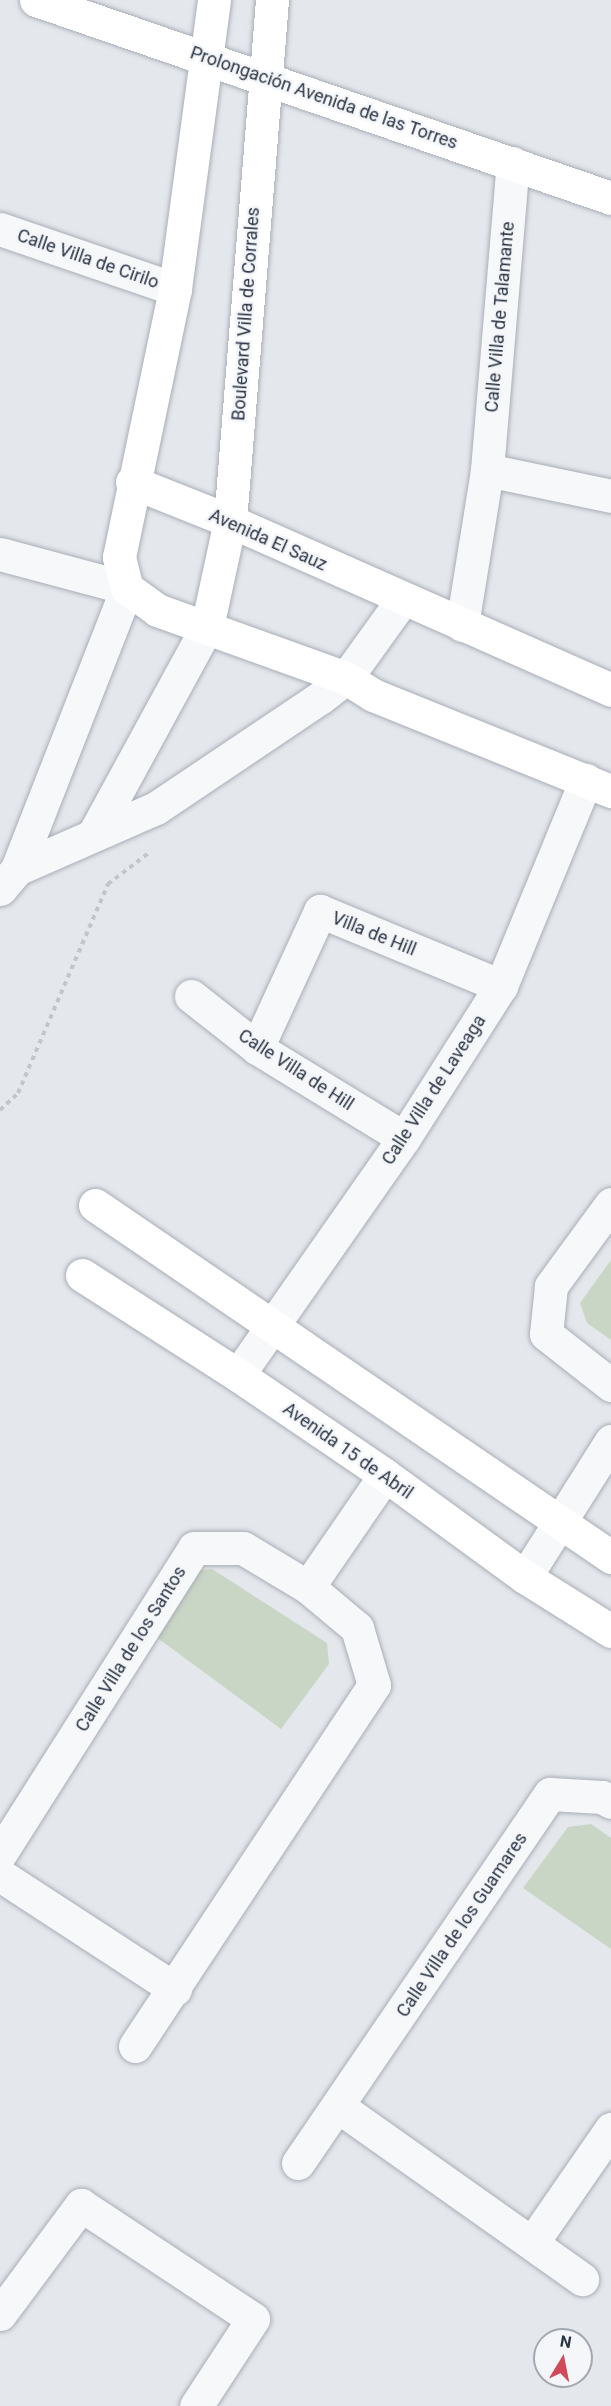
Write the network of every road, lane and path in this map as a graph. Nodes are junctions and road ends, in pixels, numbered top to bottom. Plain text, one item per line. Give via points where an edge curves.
1 (36, 0) edge
2 (214, 0) edge
3 (272, 0) edge
4 (209, 58) junction
5 (264, 78) junction
6 (513, 163) junction
7 (611, 198) edge
8 (0, 229) edge
9 (175, 289) junction
10 (487, 470) junction
11 (132, 482) junction
12 (611, 496) edge
13 (230, 521) junction
14 (0, 554) edge
15 (127, 588) junction
16 (402, 600) junction
17 (462, 625) junction
18 (207, 627) junction
19 (346, 678) junction
20 (611, 690) edge
21 (599, 786) edge
22 (95, 832) junction
23 (155, 848) dead end
24 (9, 879) edge
25 (501, 986) junction
26 (191, 996) dead end
27 (256, 1048) junction
28 (0, 1110) edge
29 (404, 1138) junction
30 (611, 1204) edge
31 (95, 1205) dead end
32 (82, 1275) dead end
33 (273, 1329) junction
34 (237, 1376) junction
35 (611, 1385) edge
36 (611, 1441) edge
37 (385, 1475) junction
38 (561, 1524) junction
39 (611, 1557) edge
40 (525, 1577) junction
41 (308, 1587) junction
42 (611, 1631) edge
43 (611, 1802) edge
44 (0, 1854) edge
45 (0, 1875) edge
46 (175, 1989) junction
47 (135, 2046) dead end
48 (339, 2108) junction
49 (611, 2129) edge
50 (298, 2163) dead end
51 (532, 2243) junction
52 (582, 2279) dead end
53 (0, 2314) edge
54 (196, 2406) edge

1 - 4 main road, Prolongación Avenida de las Torres
2 - 4 main road
3 - 5 main road, Boulevard Villa de Corrales
4 - 5 main road, Prolongación Avenida de las Torres
4 - 9 main road
5 - 6 main road, Prolongación Avenida de las Torres
5 - 13 main road, Boulevard Villa de Corrales
6 - 7 main road, Prolongación Avenida de las Torres
6 - 10 street, Calle Villa de Talamante
8 - 9 street, Calle Villa de Cirilo
9 - 11 main road
10 - 12 street
10 - 17 street, Calle Villa de Talamante
11 - 13 main road, Avenida El Sauz
11 - 15 main road via 119,557
13 - 16 main road, Avenida El Sauz
13 - 18 main road, Boulevard Villa de Corrales
14 - 15 street
15 - 18 main road via 157,610
15 - 24 street
16 - 17 main road, Avenida El Sauz
16 - 19 street
17 - 20 main road, Avenida El Sauz
18 - 19 main road
18 - 22 street
19 - 21 main road via 373,695
19 - 22 street via 156,808
21 - 25 street, Calle Villa de Laveaga
22 - 24 street
23 - 28 path via 108,884 18,1093
25 - 27 street, Villa de Hill via 320,911
25 - 29 street, Calle Villa de Laveaga
26 - 27 street, Calle Villa de Hill
27 - 29 street, Calle Villa de Hill
29 - 33 street, Calle Villa de Laveaga
30 - 35 street via 551,1286 546,1334
31 - 33 main road
32 - 34 main road, Avenida 15 de Abril
33 - 34 street, Calle Villa de Laveaga
33 - 38 main road
34 - 37 main road, Avenida 15 de Abril
36 - 38 street
37 - 40 main road, Avenida 15 de Abril
37 - 41 street
38 - 39 main road
38 - 40 street
40 - 42 main road, Avenida 15 de Abril
41 - 44 street, Calle Villa de los Santos via 243,1548 194,1548
41 - 46 street, Calle Villa de los Santos via 357,1628 374,1685
43 - 48 street, Calle Villa de los Guamares via 602,1797 550,1794
45 - 46 street
46 - 47 street, Calle Villa de los Santos
48 - 50 street, Calle Villa de los Guamares
48 - 51 street
49 - 51 street
51 - 52 street
53 - 54 street via 81,2205 253,2319

